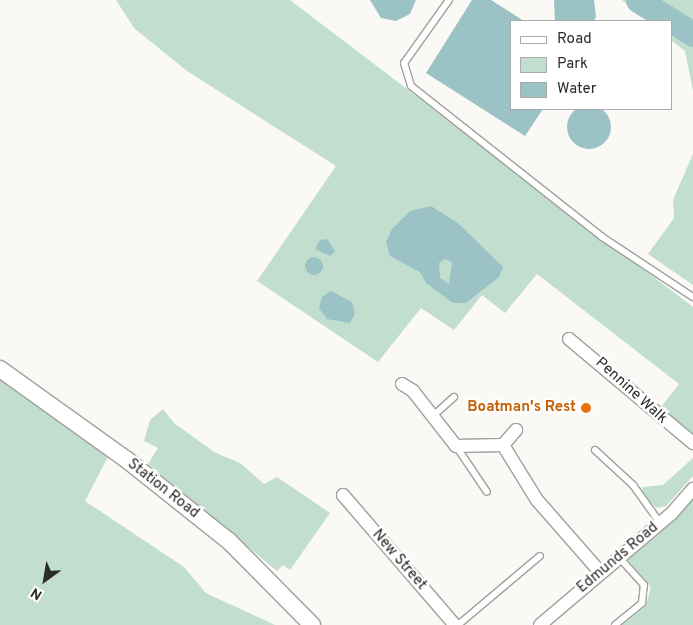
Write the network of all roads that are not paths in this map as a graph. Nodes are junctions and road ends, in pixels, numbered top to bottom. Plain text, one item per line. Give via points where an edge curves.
1 (449, 0) edge
2 (693, 298) edge
3 (569, 339) dead end
4 (0, 369) edge
5 (402, 384) dead end
6 (454, 397) dead end
7 (434, 415) junction
8 (516, 430) dead end
9 (693, 443) edge
10 (503, 445) junction
11 (456, 446) junction
12 (595, 450) dead end
13 (693, 489) edge
14 (486, 492) dead end
15 (343, 495) dead end
16 (660, 523) junction
17 (540, 556) dead end
18 (619, 557) junction
19 (601, 573) junction
20 (312, 625) edge
21 (456, 625) edge
22 (540, 625) edge
23 (615, 625) edge

1 - 2 lane via 404,63 411,86 602,237
3 - 9 street, Pennine Walk
4 - 20 street, Station Road via 127,460 230,541
5 - 7 street
6 - 7 lane
7 - 11 street
8 - 10 street
10 - 11 street
10 - 19 street via 537,500
11 - 14 lane
12 - 16 lane via 633,485
13 - 16 street, Edmunds Road
15 - 21 street, New Street
16 - 18 street, Edmunds Road
17 - 21 lane
18 - 19 street, Edmunds Road
18 - 23 lane via 644,585 642,602
19 - 22 street, Edmunds Road

